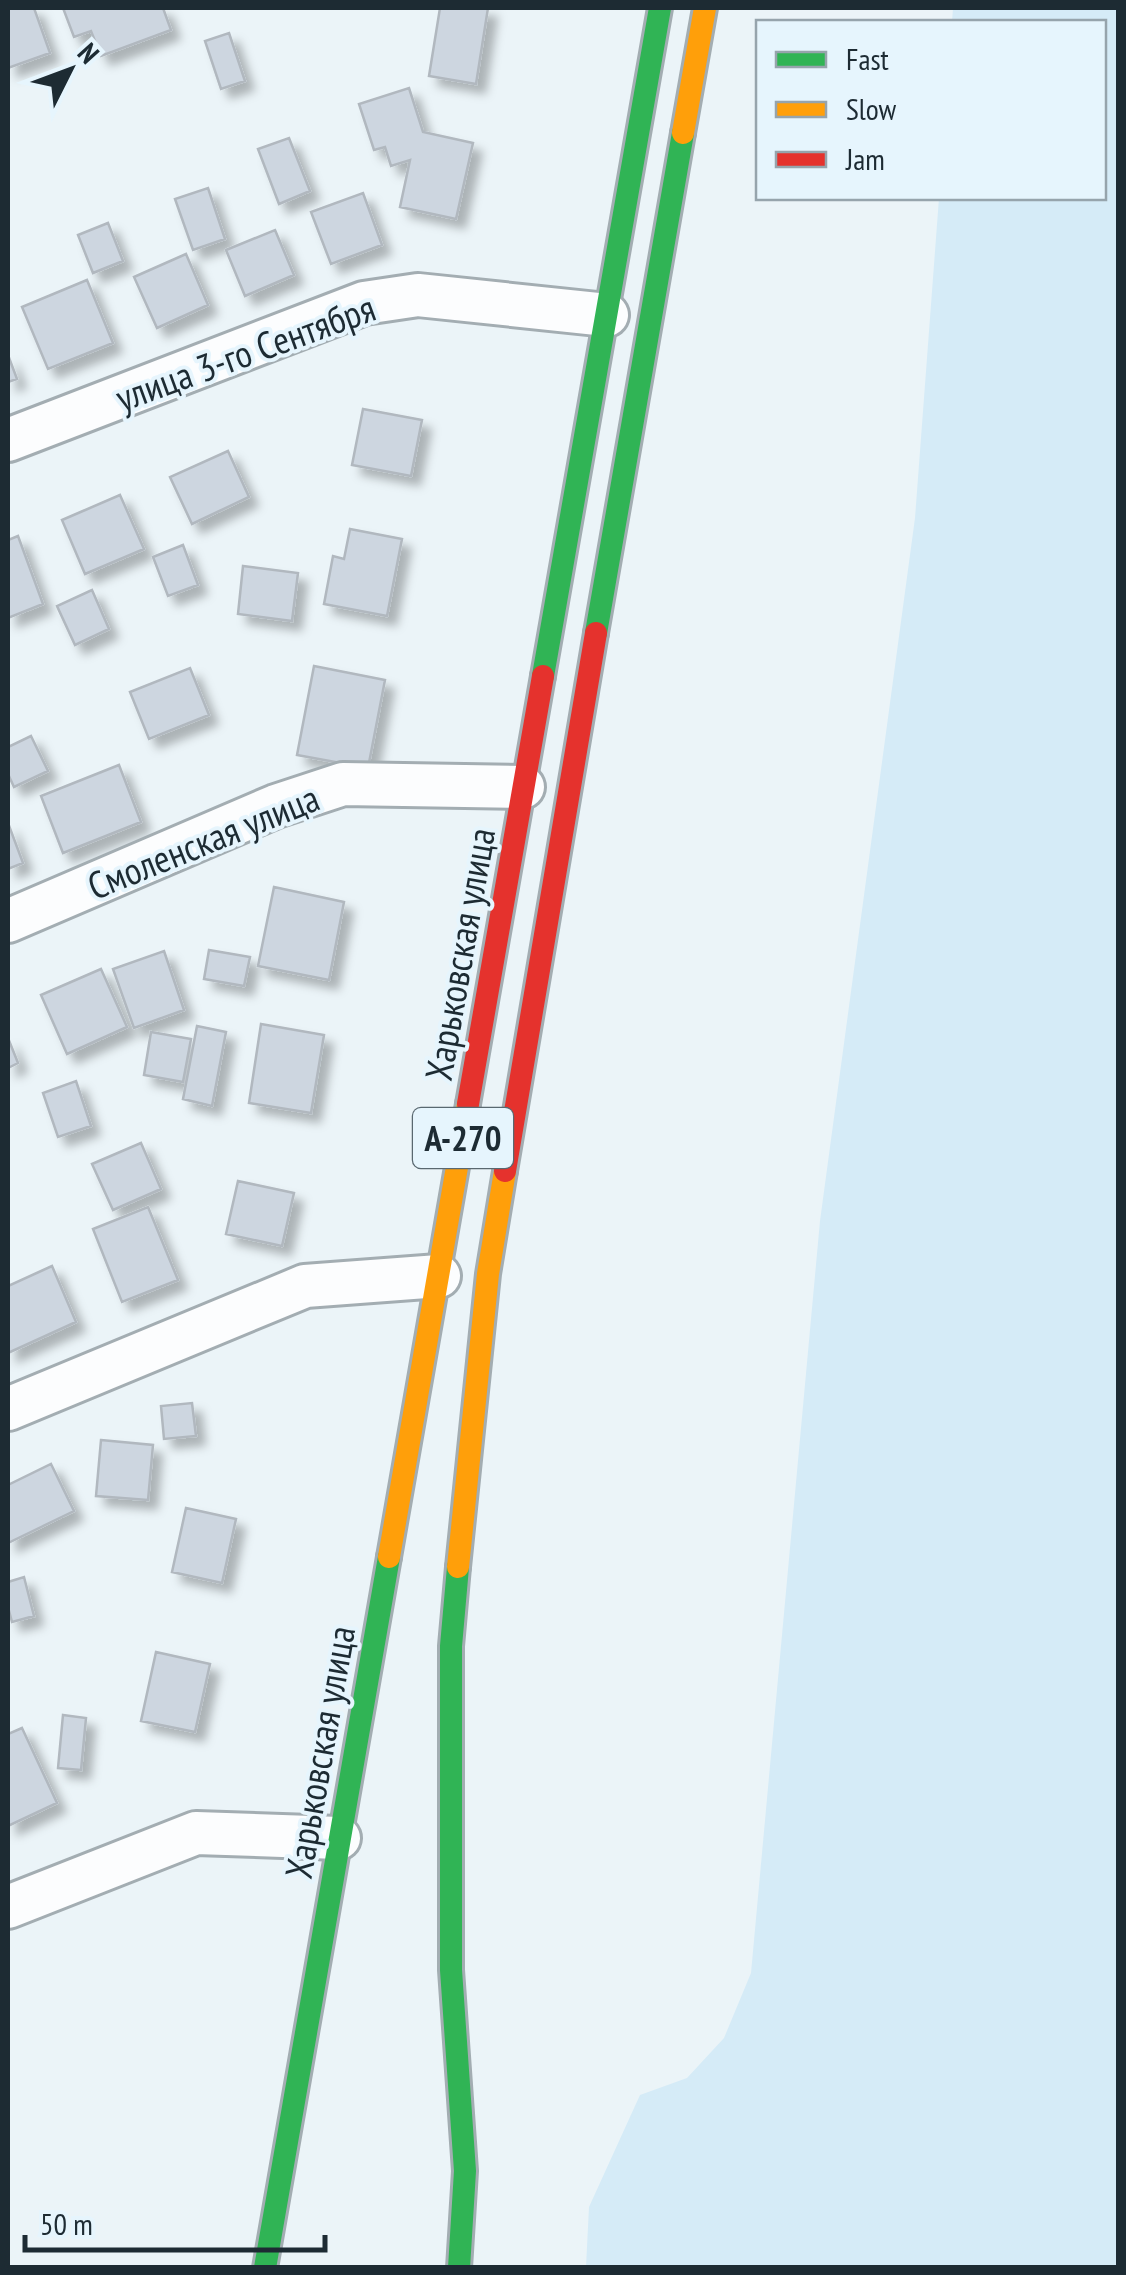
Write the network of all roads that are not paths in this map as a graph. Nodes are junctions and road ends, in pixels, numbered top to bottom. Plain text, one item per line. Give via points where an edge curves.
1 (660, 8) edge
2 (705, 8) edge
3 (608, 316) junction
4 (8, 440) edge
5 (523, 787) junction
6 (8, 922) edge
7 (439, 1276) junction
8 (8, 1409) edge
9 (339, 1838) junction
10 (8, 1907) edge
11 (265, 2268) edge
12 (458, 2268) edge

1 - 3 highway, Харьковская улица / А-270
2 - 12 highway, А-270 via 488,1274 451,1646 451,1970 465,2172
3 - 4 street, улица 3-го Сентября via 418,295 364,302
3 - 5 highway, Харьковская улица / А-270
5 - 6 street, Смоленская улица via 344,784 276,806
5 - 7 highway, Харьковская улица / А-270
7 - 8 street via 305,1286
7 - 9 highway, Харьковская улица / А-270
9 - 10 street via 196,1833
9 - 11 highway, Харьковская улица / А-270

